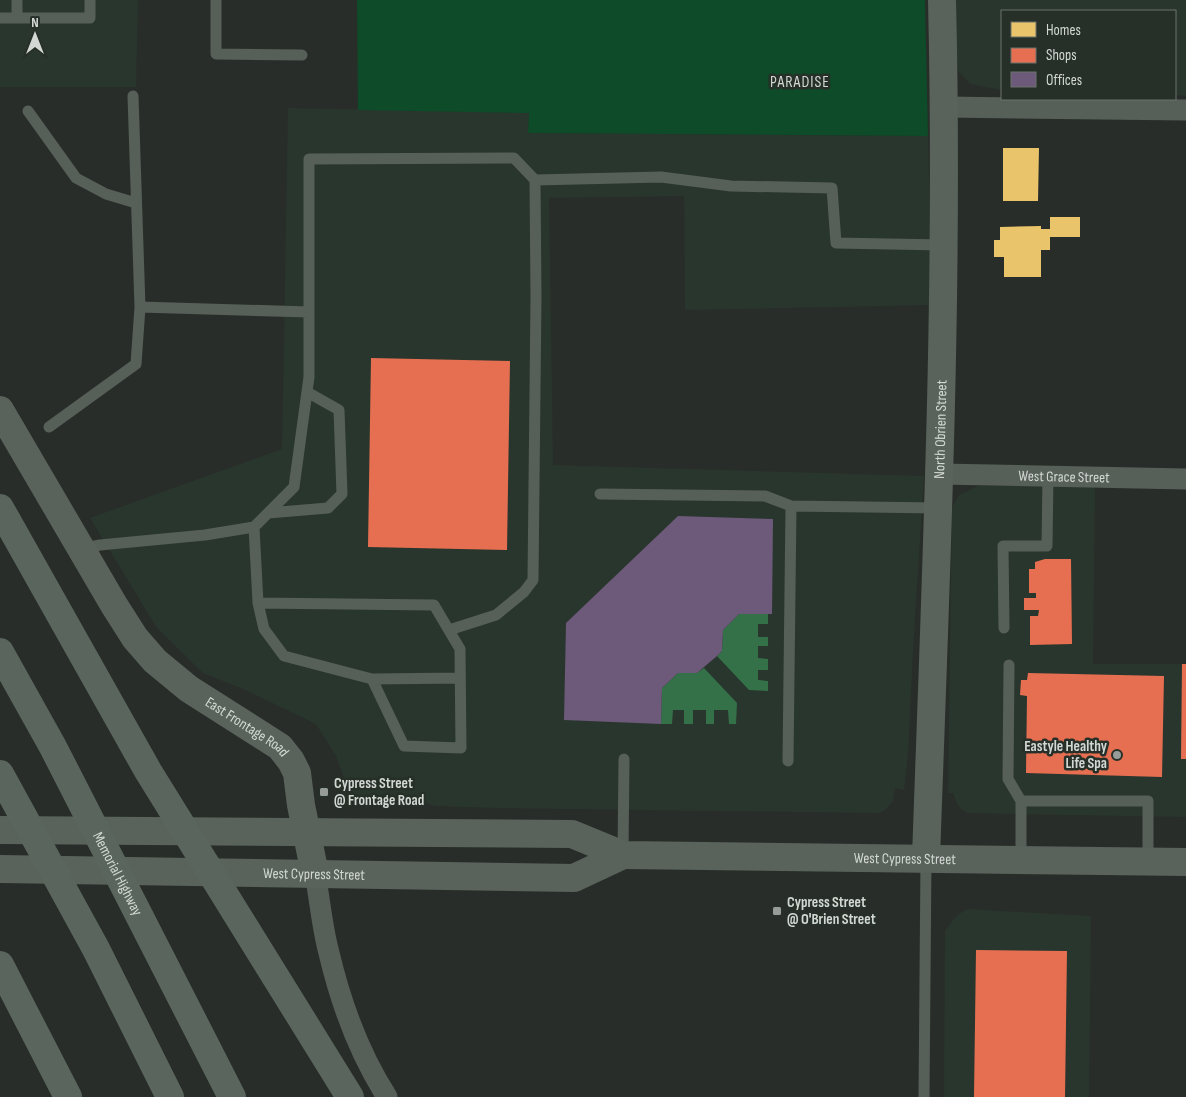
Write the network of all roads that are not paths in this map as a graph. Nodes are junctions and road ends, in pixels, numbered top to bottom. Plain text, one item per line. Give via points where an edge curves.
1 (17, 0) edge
2 (90, 0) edge
3 (216, 0) edge
4 (942, 0) edge
5 (0, 18) edge
6 (17, 18) junction
7 (302, 55) dead end
8 (133, 96) dead end
9 (945, 108) junction
10 (1186, 110) edge
11 (28, 111) dead end
12 (535, 180) junction
13 (136, 203) junction
14 (943, 245) junction
15 (140, 307) junction
16 (309, 312) junction
17 (307, 392) junction
18 (0, 410) edge
19 (49, 427) dead end
20 (940, 474) junction
21 (1048, 476) junction
22 (1186, 478) edge
23 (600, 494) dead end
24 (791, 506) junction
25 (0, 508) edge
26 (939, 508) junction
27 (268, 513) junction
28 (254, 527) junction
29 (81, 549) junction
30 (258, 603) junction
31 (1004, 628) dead end
32 (449, 630) junction
33 (0, 652) edge
34 (1009, 665) dead end
35 (460, 678) junction
36 (372, 679) junction
37 (624, 759) dead end
38 (788, 761) dead end
39 (0, 774) edge
40 (1022, 801) junction
41 (0, 830) edge
42 (306, 833) junction
43 (623, 855) junction
44 (926, 858) junction
45 (1021, 860) junction
46 (1148, 862) junction
47 (1186, 862) edge
48 (0, 869) edge
49 (314, 874) junction
50 (0, 965) edge
51 (68, 1097) edge
52 (170, 1097) edge
53 (232, 1097) edge
54 (350, 1097) edge
55 (387, 1097) edge
56 (924, 1097) edge

1 - 6 lane
2 - 6 lane via 90,18
3 - 7 lane via 216,54
4 - 9 street, North Obrien Street
5 - 6 lane
8 - 13 lane
9 - 10 street
9 - 14 street, North Obrien Street
11 - 13 lane via 76,178 106,194
12 - 14 lane via 661,177 731,186 832,188 836,243
12 - 16 lane via 514,158 309,159
12 - 32 lane via 533,580 524,592 496,615
13 - 15 lane
14 - 20 street, North Obrien Street
15 - 16 lane
15 - 19 lane via 136,364
16 - 17 lane
17 - 27 lane via 294,487
17 - 27 lane via 339,410 342,494 328,508
18 - 29 street, East Frontage Road
20 - 21 street, West Grace Street
20 - 26 street, North Obrien Street
21 - 22 street, West Grace Street
21 - 31 lane via 1048,546 1003,546
23 - 24 lane via 765,496
24 - 26 lane
24 - 38 lane
25 - 54 highway via 148,771
26 - 44 street, North Obrien Street
27 - 28 lane
28 - 29 lane
28 - 30 lane
29 - 42 street, East Frontage Road via 135,638 155,661 189,689 280,748 291,761 297,773
30 - 32 lane via 434,605
30 - 36 lane via 264,629 284,656
32 - 35 lane via 460,649
33 - 53 highway, Memorial Highway via 53,747
34 - 40 lane via 1008,779
35 - 36 lane
35 - 36 lane via 460,748 404,746
37 - 43 lane
39 - 52 highway via 96,948
40 - 45 lane
40 - 46 lane via 1148,801
41 - 42 street, West Cypress Street
42 - 43 street, West Cypress Street via 572,834
42 - 49 street, East Frontage Road
43 - 44 street, West Cypress Street
43 - 49 street, West Cypress Street via 574,878
44 - 45 street, West Cypress Street
44 - 56 lane
45 - 46 street, West Cypress Street
46 - 47 street, West Cypress Street
48 - 49 street, West Cypress Street
49 - 55 street, East Frontage Road via 341,1000 373,1076
50 - 51 highway

